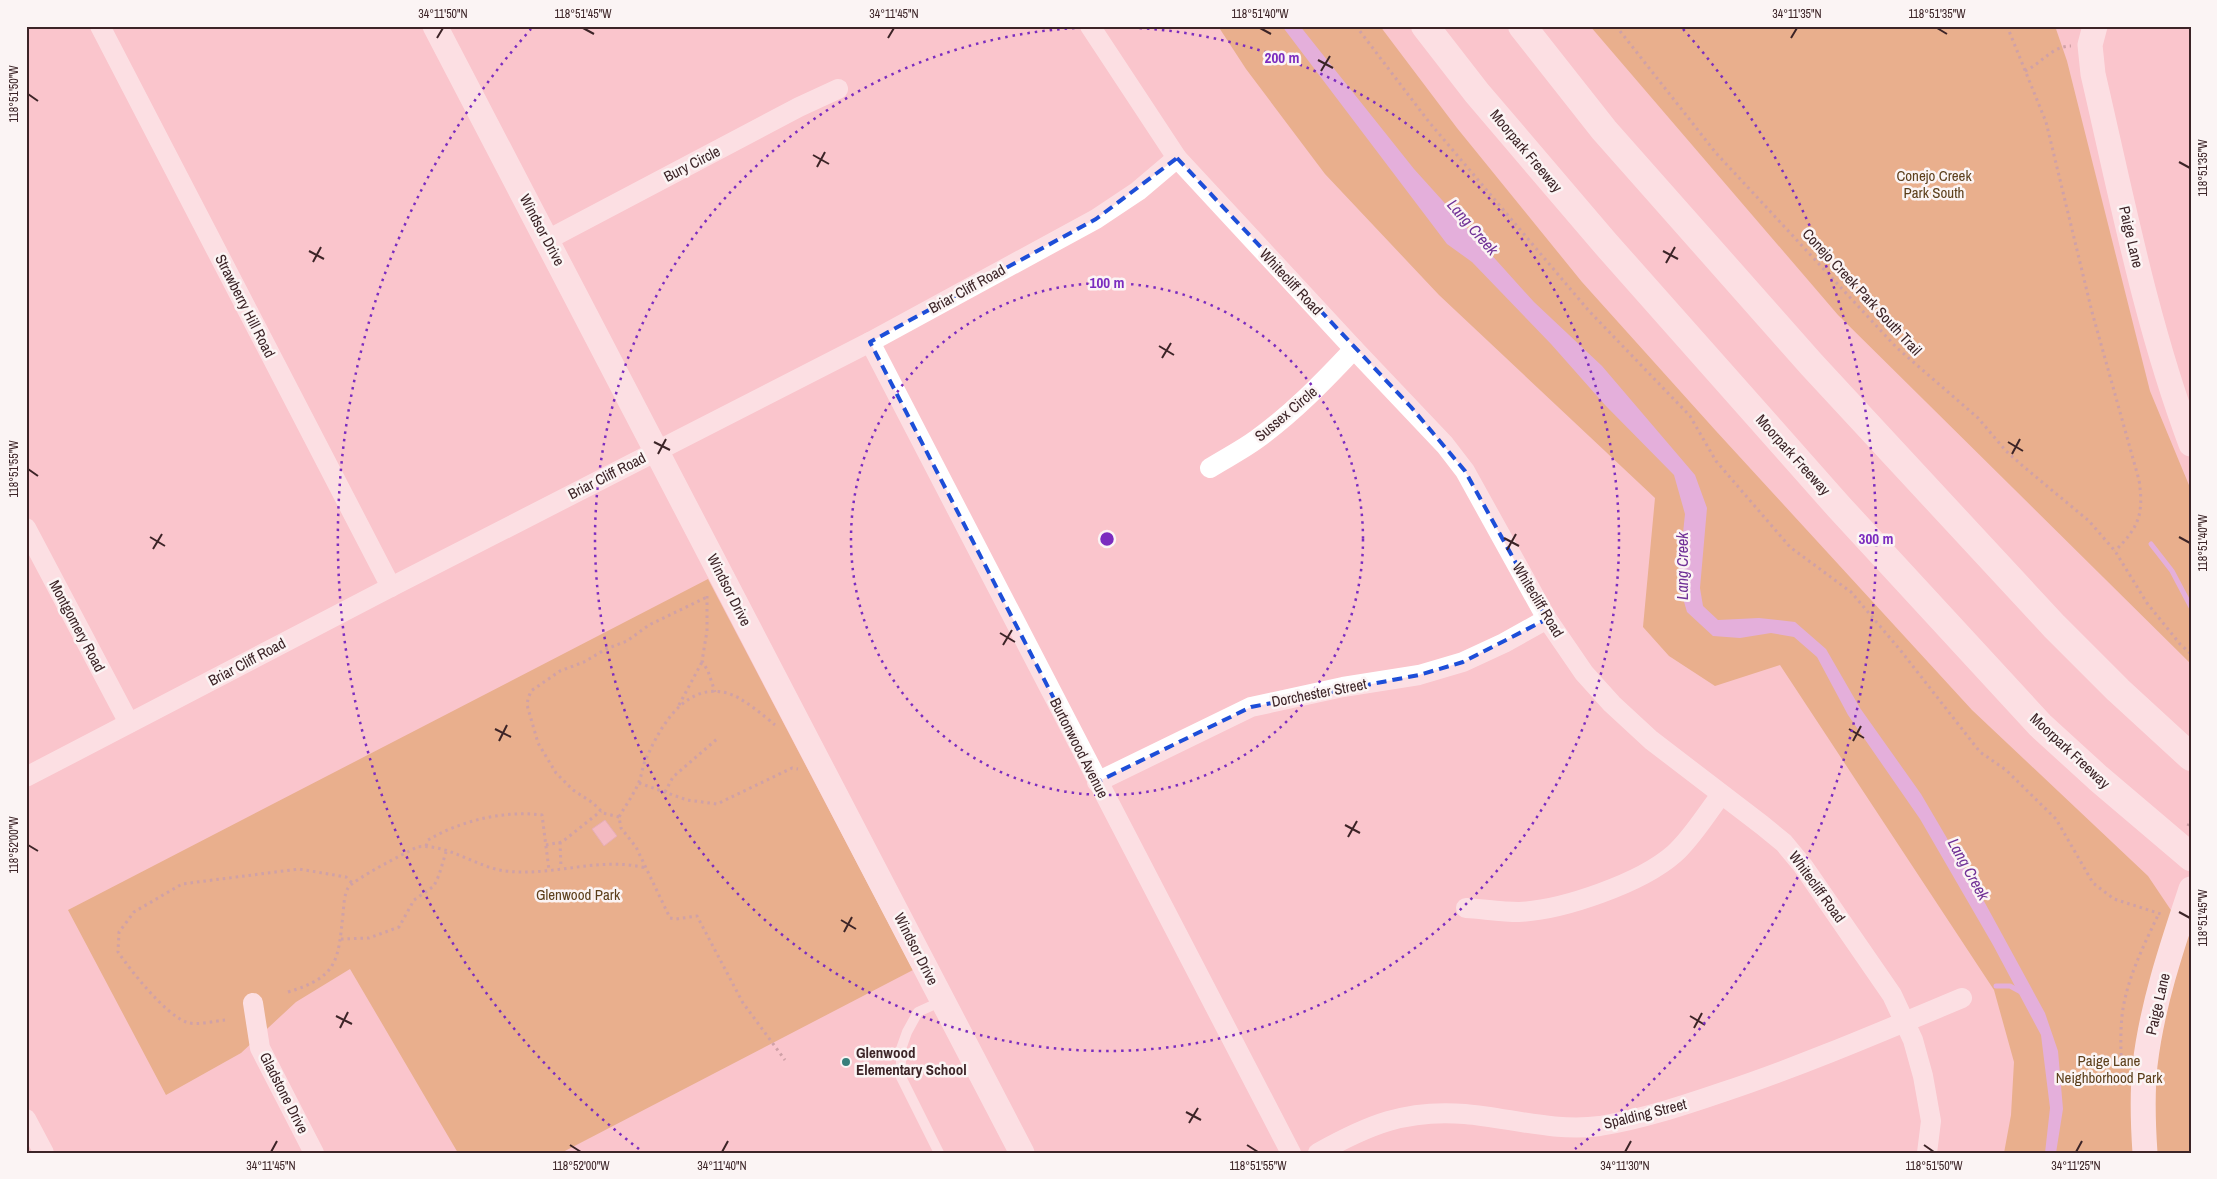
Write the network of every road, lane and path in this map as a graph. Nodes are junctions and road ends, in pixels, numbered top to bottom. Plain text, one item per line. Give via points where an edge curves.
1 (100, 26) edge
2 (435, 26) edge
3 (1090, 26) edge
4 (1356, 26) edge
5 (1425, 26) edge
6 (1522, 26) edge
7 (1616, 26) edge
8 (2007, 26) edge
9 (2093, 36) edge
10 (2025, 71) junction
11 (838, 89) dead end
12 (1177, 158) junction
13 (547, 240) junction
14 (870, 342) junction
15 (1354, 349) junction
16 (2191, 444) edge
17 (657, 451) junction
18 (1210, 468) dead end
19 (26, 528) edge
20 (2115, 551) junction
21 (391, 587) junction
22 (708, 591) dead end
23 (707, 597) junction
24 (1547, 619) junction
25 (2191, 654) edge
26 (702, 662) junction
27 (715, 692) junction
28 (678, 706) junction
29 (128, 724) junction
30 (781, 731) dead end
31 (717, 739) dead end
32 (2186, 753) edge
33 (799, 770) dead end
34 (26, 776) edge
35 (639, 782) junction
36 (1097, 782) junction
37 (665, 792) junction
38 (1721, 795) junction
39 (601, 811) junction
40 (619, 818) junction
41 (560, 842) junction
42 (546, 845) junction
43 (426, 846) junction
44 (446, 852) junction
45 (2191, 856) edge
46 (561, 868) junction
47 (646, 868) junction
48 (549, 870) junction
49 (352, 883) junction
50 (2191, 889) edge
51 (1466, 908) dead end
52 (2180, 922) junction
53 (341, 939) junction
54 (288, 992) dead end
55 (1962, 998) dead end
56 (943, 1001) junction
57 (253, 1003) dead end
58 (225, 1020) dead end
59 (1905, 1022) junction
60 (785, 1060) dead end
61 (26, 1119) edge
62 (44, 1153) edge
63 (314, 1153) edge
64 (939, 1153) edge
65 (1022, 1153) edge
66 (1291, 1153) edge
67 (1318, 1153) edge
68 (1927, 1153) edge
69 (2145, 1153) edge

1 - 21 street, Strawberry Hill Road
2 - 13 street, Windsor Drive
3 - 12 street, Whitecliff Road
4 - 52 path via 1429,122 1588,311 1690,416 1716,460 1790,547 1851,592 1980,752 2006,770 2056,819 2093,883 2114,899
5 - 45 highway, Moorpark Freeway via 1477,94 1555,185 1839,507 2040,725
6 - 32 highway via 1604,130 1812,366 2054,626
7 - 20 path, Conejo Creek Park South Trail via 1716,153 1896,348 1972,412 2006,451 2089,521
8 - 10 path
9 - 10 path via 2053,50 2037,66
9 - 16 street, Paige Lane via 2093,74 2151,323
10 - 20 path via 2046,122 2092,312 2139,480 2142,498 2140,517 2133,532
11 - 13 street, Bury Circle
12 - 14 street, Briar Cliff Road via 1138,191 1096,219
12 - 15 street, Whitecliff Road
13 - 17 street, Windsor Drive
14 - 17 street, Briar Cliff Road
14 - 36 street, Burtonwood Avenue
15 - 18 street, Sussex Circle via 1310,396 1278,424
15 - 24 street, Whitecliff Road via 1440,438 1465,471
17 - 21 street, Briar Cliff Road
17 - 56 street, Windsor Drive
19 - 29 street, Montgomery Road
20 - 25 path, Conejo Creek Park South Trail via 2147,603
21 - 29 street, Briar Cliff Road
22 - 23 path
23 - 26 path via 707,632
23 - 39 path via 649,625 627,641 560,671 531,691 527,706 538,743 547,760 573,790
24 - 36 street, Dorchester Street via 1454,665 1419,675 1251,707
24 - 38 street, Whitecliff Road via 1584,674 1612,704 1650,740
26 - 27 path
26 - 28 path
27 - 28 path via 702,694
27 - 30 path via 737,697
28 - 35 path via 646,758
29 - 34 street, Briar Cliff Road
31 - 37 path via 674,777
33 - 37 path via 792,768 717,804 687,800
35 - 37 path
35 - 40 path
36 - 66 street, Burtonwood Avenue
38 - 51 street via 1675,854 1643,875 1590,896 1537,910 1509,912
38 - 59 street, Whitecliff Road via 1784,843 1803,866 1892,996
39 - 40 path
39 - 41 path
40 - 47 path
41 - 42 path
41 - 46 path
42 - 43 path via 542,815 533,814 467,823 434,836
42 - 48 path
43 - 44 path
43 - 49 path via 417,847
44 - 48 path via 505,871
44 - 53 path via 434,886 414,900 399,927 368,938
46 - 47 path via 615,862
46 - 48 path
47 - 60 path via 670,918 697,916 743,1003
49 - 53 path via 345,896
49 - 58 path via 346,877 320,871 299,868 272,871 182,884 134,912 119,932 118,952 126,965 170,1013 187,1023
50 - 52 street, Paige Lane
52 - 69 street, Paige Lane via 2160,991 2145,1066
53 - 54 path via 334,966 312,985
55 - 59 street, Spalding Street
56 - 64 lane via 918,1012 901,1049 901,1077
56 - 65 street, Windsor Drive
57 - 63 street, Gladstone Drive via 260,1048
59 - 67 street, Spalding Street via 1759,1080 1645,1117 1574,1128 1464,1114 1420,1114 1354,1132
59 - 68 street, Whitecliff Road via 1923,1076 1931,1121
61 - 62 street

